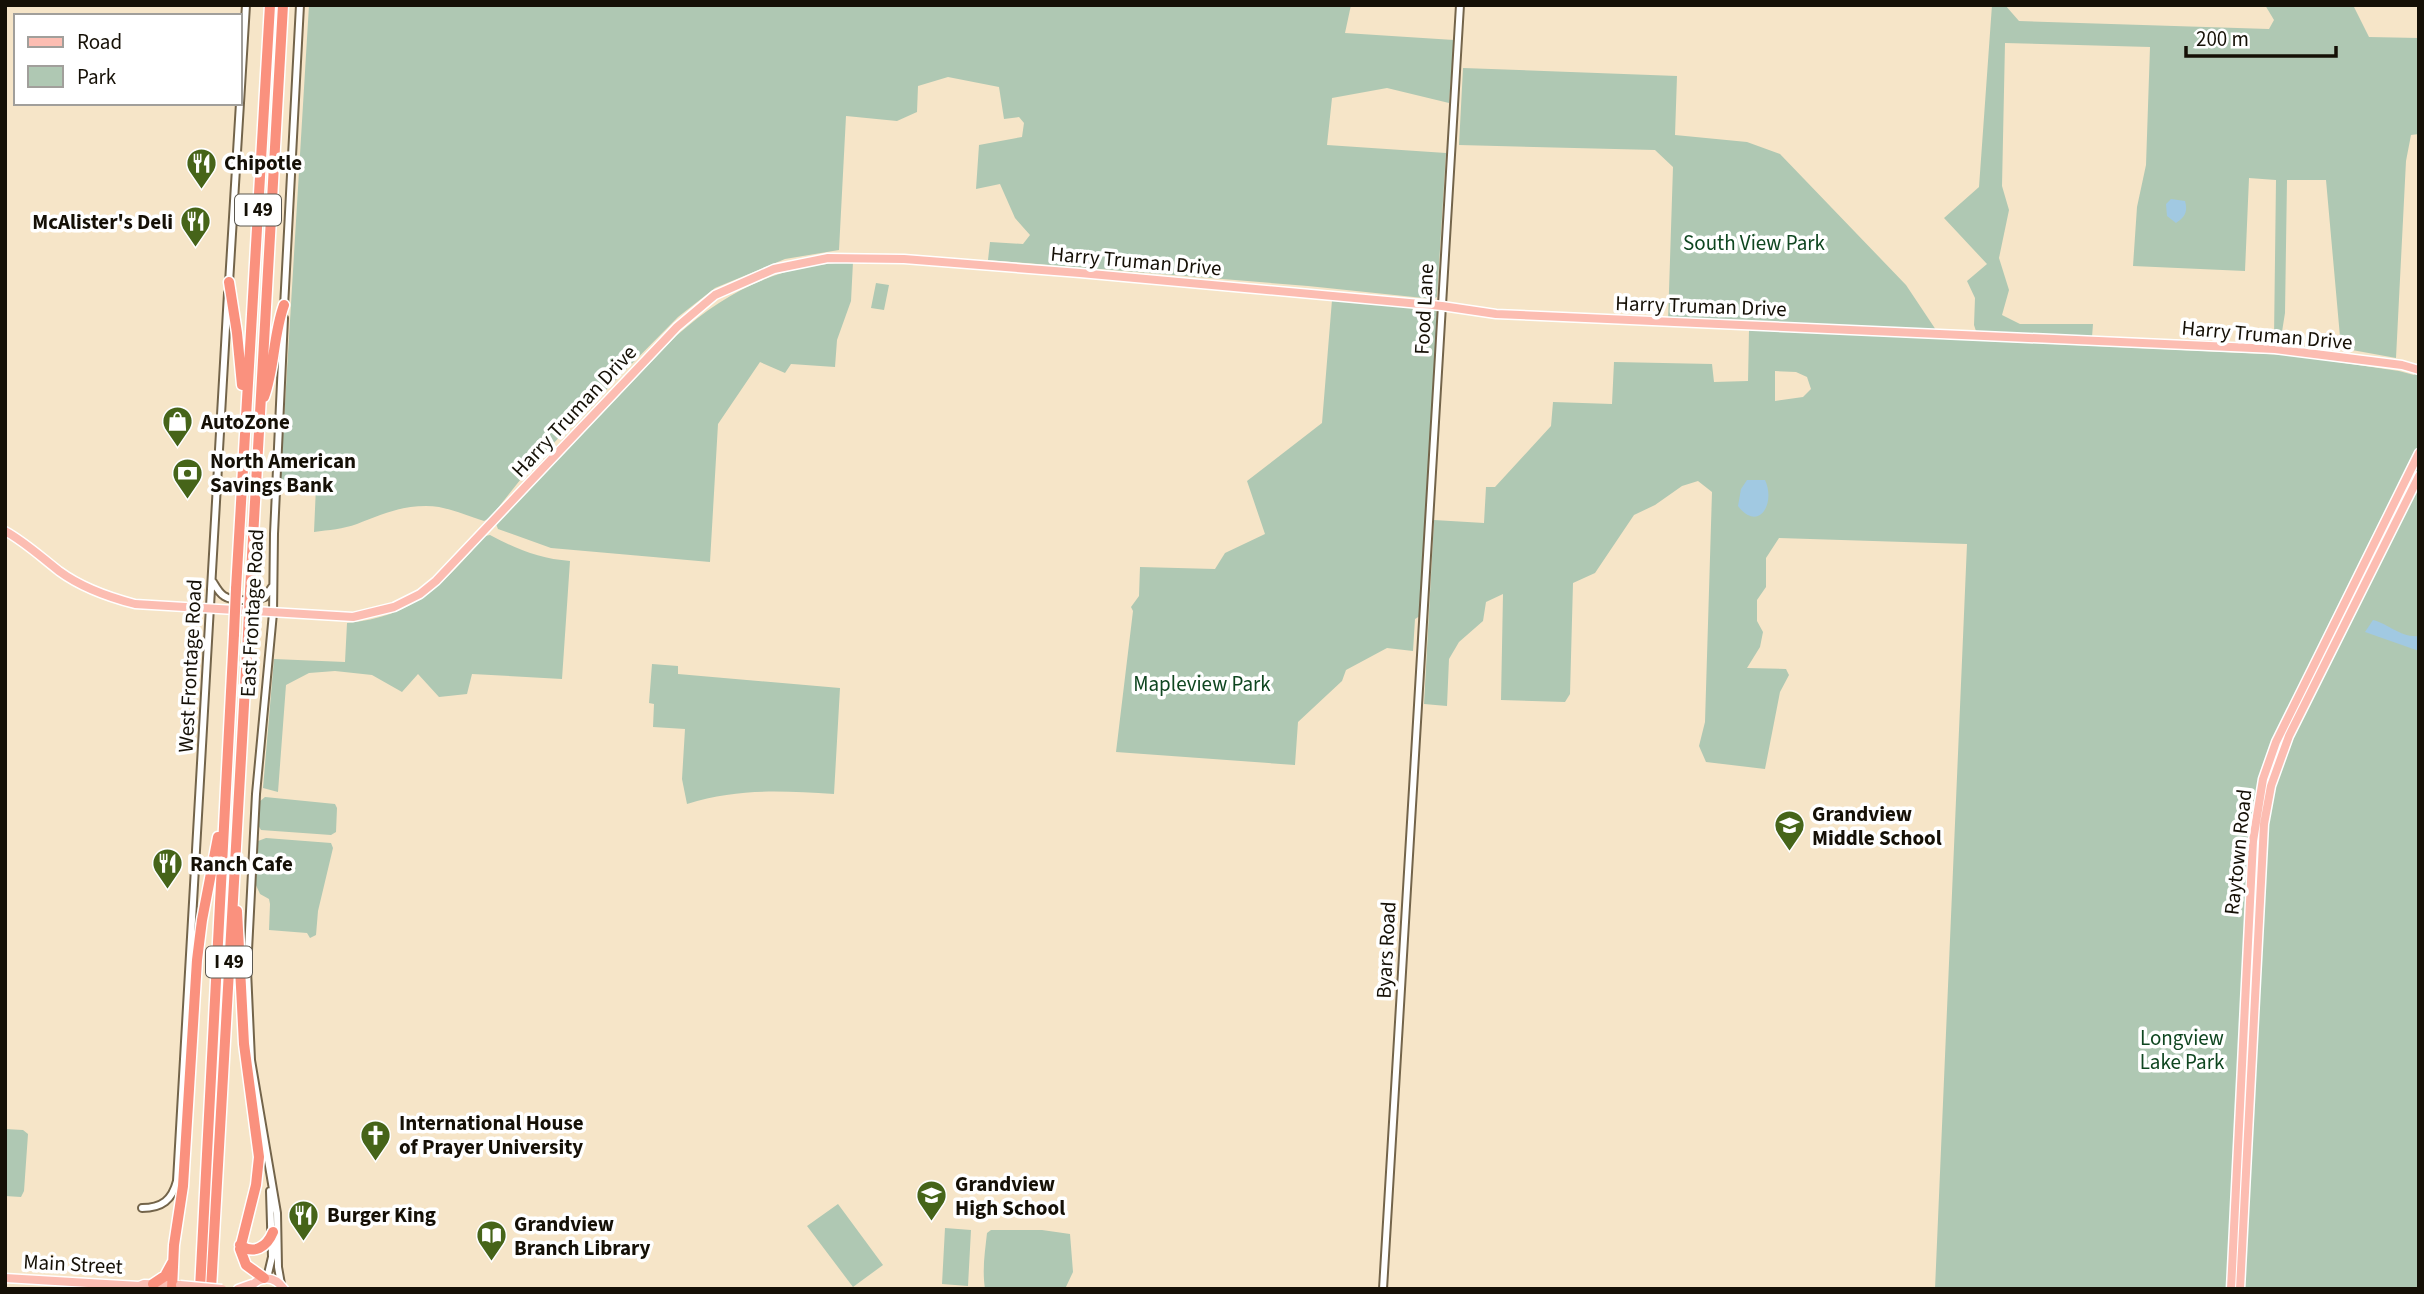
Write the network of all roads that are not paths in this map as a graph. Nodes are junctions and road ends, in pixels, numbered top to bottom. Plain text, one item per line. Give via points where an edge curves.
1 (246, 5) edge
2 (270, 5) edge
3 (283, 5) edge
4 (300, 5) edge
5 (1460, 5) edge
6 (242, 70) edge
7 (240, 105) edge
8 (229, 282) junction
9 (284, 305) junction
10 (1442, 306) junction
11 (2419, 370) edge
12 (261, 408) junction
13 (246, 415) junction
14 (2419, 453) edge
15 (2419, 476) edge
16 (5, 531) edge
17 (212, 580) junction
18 (273, 584) junction
19 (209, 609) junction
20 (273, 612) junction
21 (1424, 614) joint
22 (226, 810) junction
23 (234, 876) junction
24 (270, 1179) junction
25 (142, 1208) dead end
26 (273, 1232) junction
27 (240, 1245) junction
28 (174, 1259) junction
29 (5, 1278) edge
30 (265, 1278) junction
31 (145, 1286) edge
32 (175, 1286) edge
33 (282, 1286) edge
34 (251, 1287) edge
35 (200, 1289) edge
36 (211, 1289) edge
37 (222, 1289) edge
38 (238, 1289) edge
39 (1383, 1289) edge
40 (2231, 1289) edge
41 (2240, 1289) edge

1 - 6 street, West Frontage Road
2 - 13 highway, I 49
3 - 12 highway, I 49
4 - 9 street, East Frontage Road
5 - 10 street, Food Lane
7 - 8 street, West Frontage Road
8 - 13 highway
8 - 17 street, West Frontage Road
9 - 12 highway
9 - 18 street, East Frontage Road
10 - 11 main road, Harry Truman Drive via 1496,314 2275,349
10 - 20 main road, Harry Truman Drive via 908,260 828,258 774,269 715,295 677,327 419,594 394,607 353,617
10 - 21 street, Food Lane
12 - 23 highway, I 49, bridge
13 - 22 highway, I 49, bridge
14 - 40 main road, Raytown Road via 2276,742 2263,779 2253,841
15 - 41 main road, Raytown Road via 2289,736 2271,786 2263,824
16 - 19 main road, Harry Truman Drive via 60,572 109,597 135,604
17 - 18 street via 222,596 248,599 265,597
17 - 19 street, West Frontage Road
18 - 20 street, East Frontage Road
19 - 20 main road, Harry Truman Drive
19 - 25 street, West Frontage Road via 177,1181 174,1195 162,1205
20 - 24 street, East Frontage Road via 256,794 247,970 251,1060
21 - 39 street, Byars Road
22 - 28 highway via 220,819 199,941
22 - 35 highway, I 49
23 - 27 highway via 243,1044 259,1157
23 - 36 highway, I 49
24 - 26 street, East Frontage Road
24 - 33 street, East Frontage Road
26 - 27 highway via 262,1248 248,1250
26 - 30 street, East Frontage Road via 272,1263
27 - 30 highway via 246,1265
28 - 31 highway via 165,1276
28 - 32 highway
29 - 31 main road, Main Street
30 - 33 main road
30 - 34 main road
31 - 32 main road, Main Street
32 - 37 main road, Main Street, bridge
34 - 38 main road

